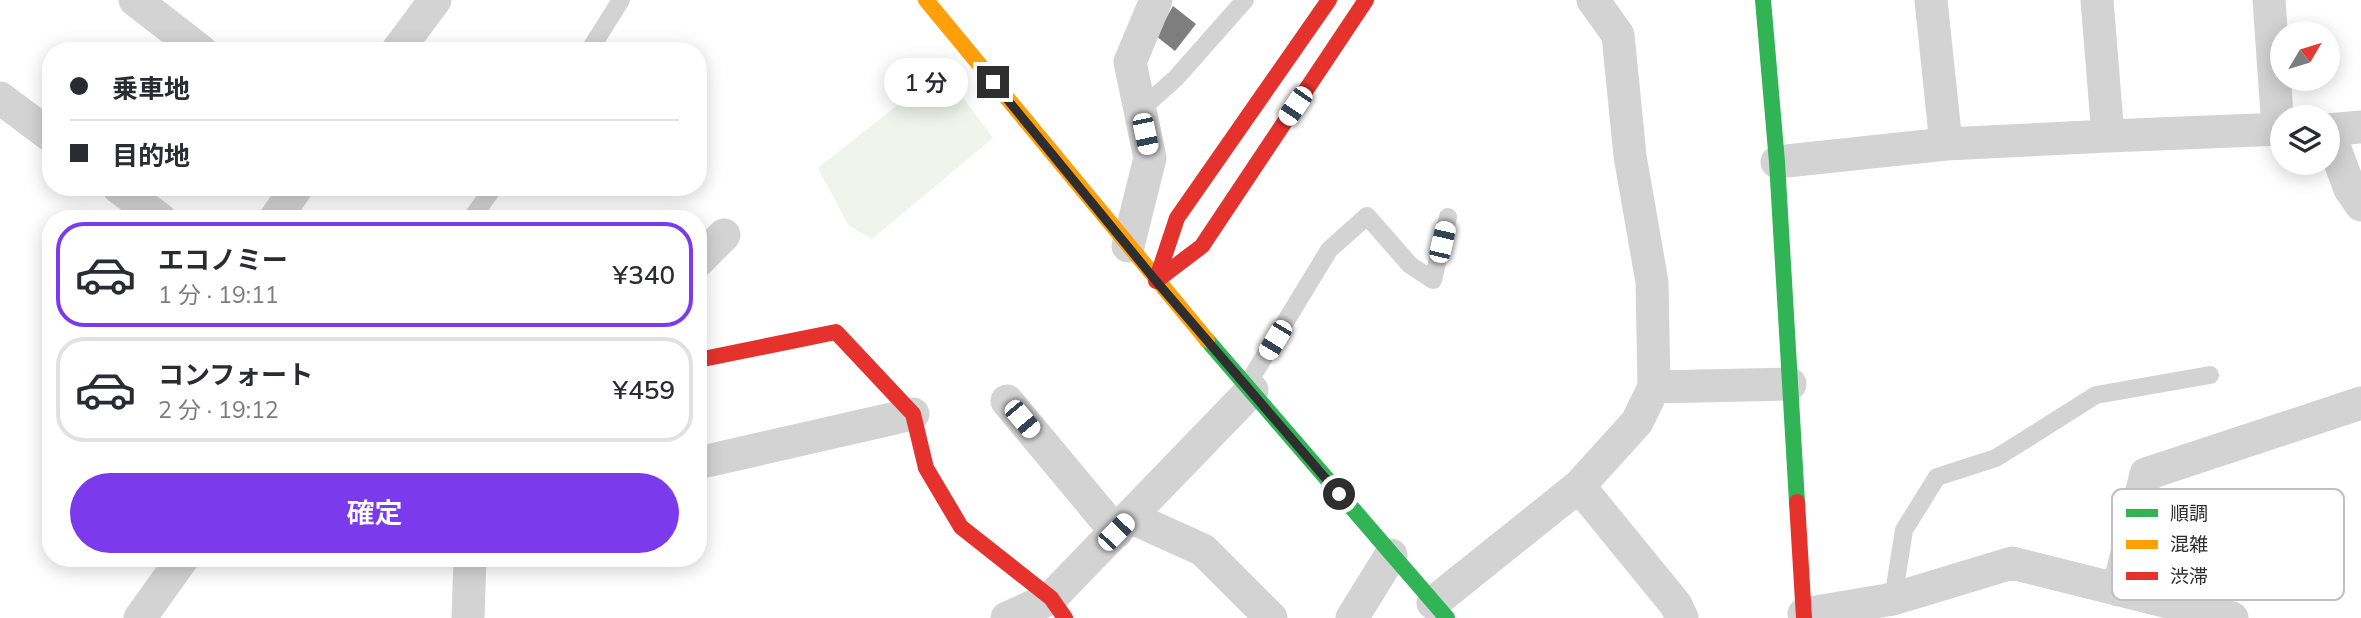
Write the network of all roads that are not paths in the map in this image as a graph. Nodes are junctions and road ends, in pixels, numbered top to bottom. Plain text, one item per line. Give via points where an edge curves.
1 (135, 0) edge
2 (621, 0) edge
3 (926, 0) edge
4 (1156, 0) edge
5 (1245, 0) edge
6 (1329, 0) edge
7 (1366, 0) edge
8 (1593, 0) edge
9 (1763, 0) edge
10 (1931, 0) edge
11 (2097, 0) edge
12 (2269, 0) edge
13 (422, 4) edge
14 (189, 42) edge
15 (402, 42) edge
16 (595, 42) edge
17 (0, 98) edge
18 (2278, 105) edge
19 (1140, 110) junction
20 (2361, 127) edge
21 (42, 129) edge
22 (2270, 130) edge
23 (2108, 136) junction
24 (1946, 144) junction
25 (1777, 162) junction
26 (130, 196) edge
27 (2361, 205) edge
28 (148, 210) edge
29 (1448, 217) dead end
30 (724, 235) dead end
31 (1128, 246) junction
32 (707, 252) edge
33 (1156, 281) junction
34 (707, 358) edge
35 (2210, 375) dead end
36 (1790, 384) junction
37 (1654, 387) junction
38 (1249, 388) junction
39 (1007, 401) dead end
40 (2361, 403) edge
41 (913, 414) junction
42 (707, 461) edge
43 (1579, 486) junction
44 (2142, 489) edge
45 (1123, 524) junction
46 (1391, 555) junction
47 (177, 567) edge
48 (470, 567) edge
49 (2112, 588) edge
50 (1893, 598) junction
51 (2159, 600) edge
52 (1058, 608) edge
53 (1440, 610) edge
54 (1804, 616) edge
55 (140, 618) edge
56 (468, 618) edge
57 (1007, 618) edge
58 (1271, 618) edge
59 (1352, 618) edge
60 (1682, 618) edge
61 (2232, 618) edge

1 - 14 street
2 - 16 lane
3 - 31 main road
4 - 19 street via 1130,62
5 - 19 lane via 1176,78
6 - 33 main road via 1177,218
7 - 33 main road via 1202,246
8 - 37 street via 1618,35 1630,156 1652,282
9 - 25 main road
10 - 24 street
11 - 23 street
12 - 18 street
13 - 15 street
17 - 21 street
19 - 31 street via 1150,158
20 - 27 street via 2328,130 2350,189
22 - 23 street
23 - 24 street
24 - 25 street
25 - 36 main road
26 - 28 street
29 - 38 lane via 1433,280 1410,265 1367,216 1329,250
30 - 32 street
31 - 33 main road
33 - 38 main road
34 - 41 main road via 836,332
35 - 50 lane via 2096,395 1996,458 1937,477 1904,530
36 - 37 street
36 - 54 main road
37 - 43 street via 1637,422
38 - 45 street
38 - 46 main road
39 - 45 street
40 - 44 street via 2146,474
41 - 42 street
41 - 52 main road via 926,468 961,527
43 - 53 street
43 - 60 street
45 - 52 street
45 - 58 street via 1203,550
46 - 53 main road
46 - 59 street
47 - 55 street
48 - 56 street
49 - 50 street via 2012,563
50 - 54 street
51 - 61 street
52 - 57 street

